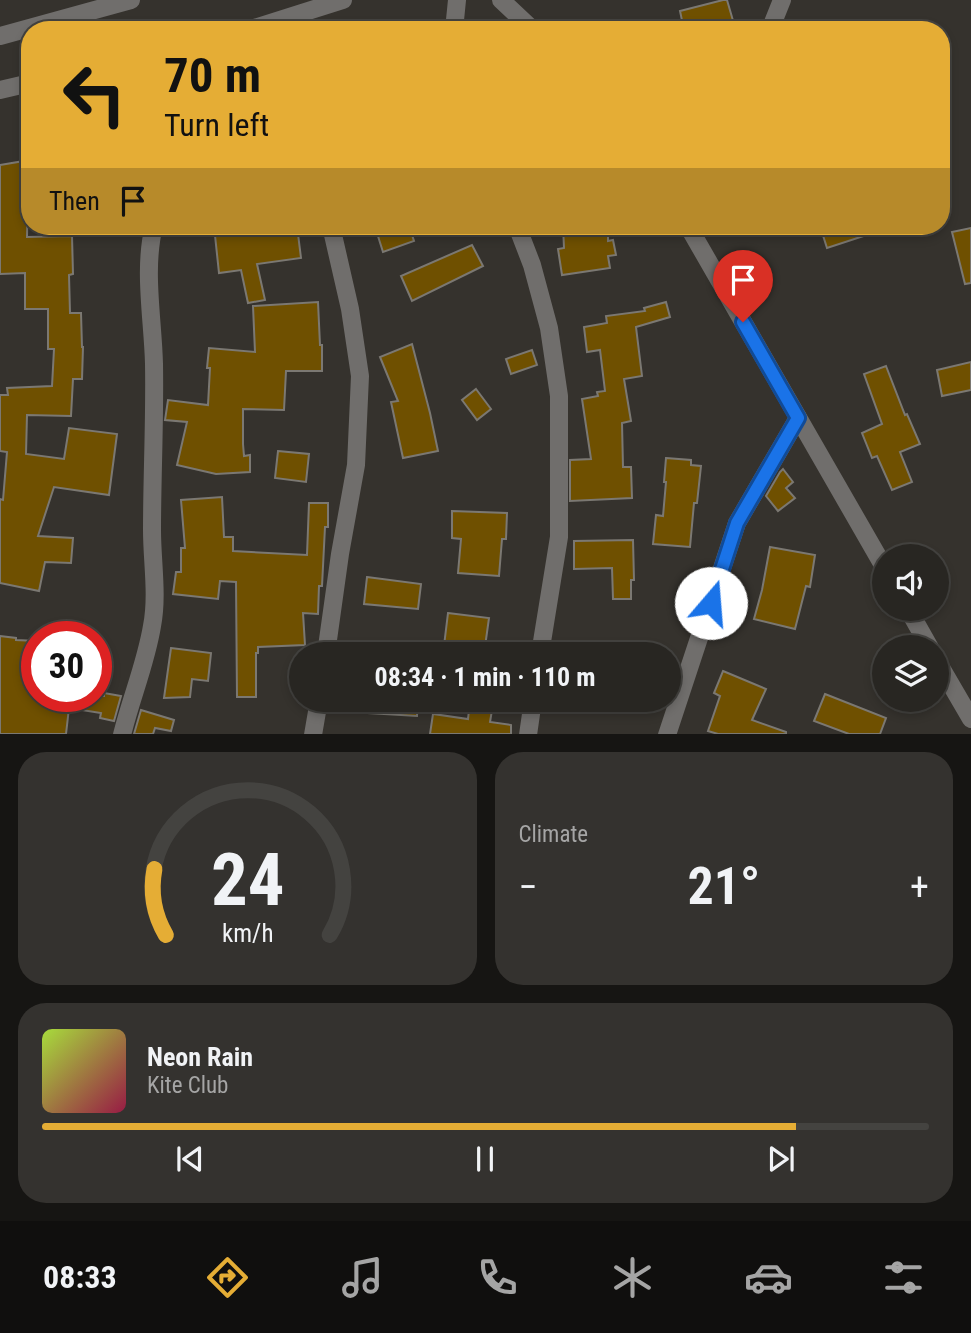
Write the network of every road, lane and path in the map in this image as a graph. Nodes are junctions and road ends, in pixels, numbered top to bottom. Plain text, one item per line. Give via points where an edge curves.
1 (131, 0) edge
2 (343, 0) edge
3 (457, 0) edge
4 (501, 0) edge
5 (782, 0) edge
6 (55, 21) edge
7 (293, 21) edge
8 (455, 21) edge
9 (523, 21) edge
10 (774, 21) edge
11 (21, 30) edge
12 (0, 36) edge
13 (21, 85) edge
14 (0, 90) edge
15 (151, 235) edge
16 (333, 235) edge
17 (520, 235) edge
18 (693, 235) edge
19 (798, 418) junction
20 (872, 546) edge
21 (328, 642) edge
22 (542, 642) edge
23 (949, 681) edge
24 (316, 712) edge
25 (531, 712) edge
26 (971, 719) edge
27 (122, 734) edge
28 (313, 734) edge
29 (528, 734) edge
30 (667, 734) edge

1 - 6 street
2 - 7 street
3 - 8 street
4 - 9 street
5 - 10 street
11 - 12 street
13 - 14 street
15 - 27 street via 155,590 145,660
16 - 21 street via 360,376 356,465
17 - 22 street via 549,328 559,396 559,537
18 - 19 street
19 - 20 street
19 - 30 street via 737,523
23 - 26 street
24 - 28 street
25 - 29 street

